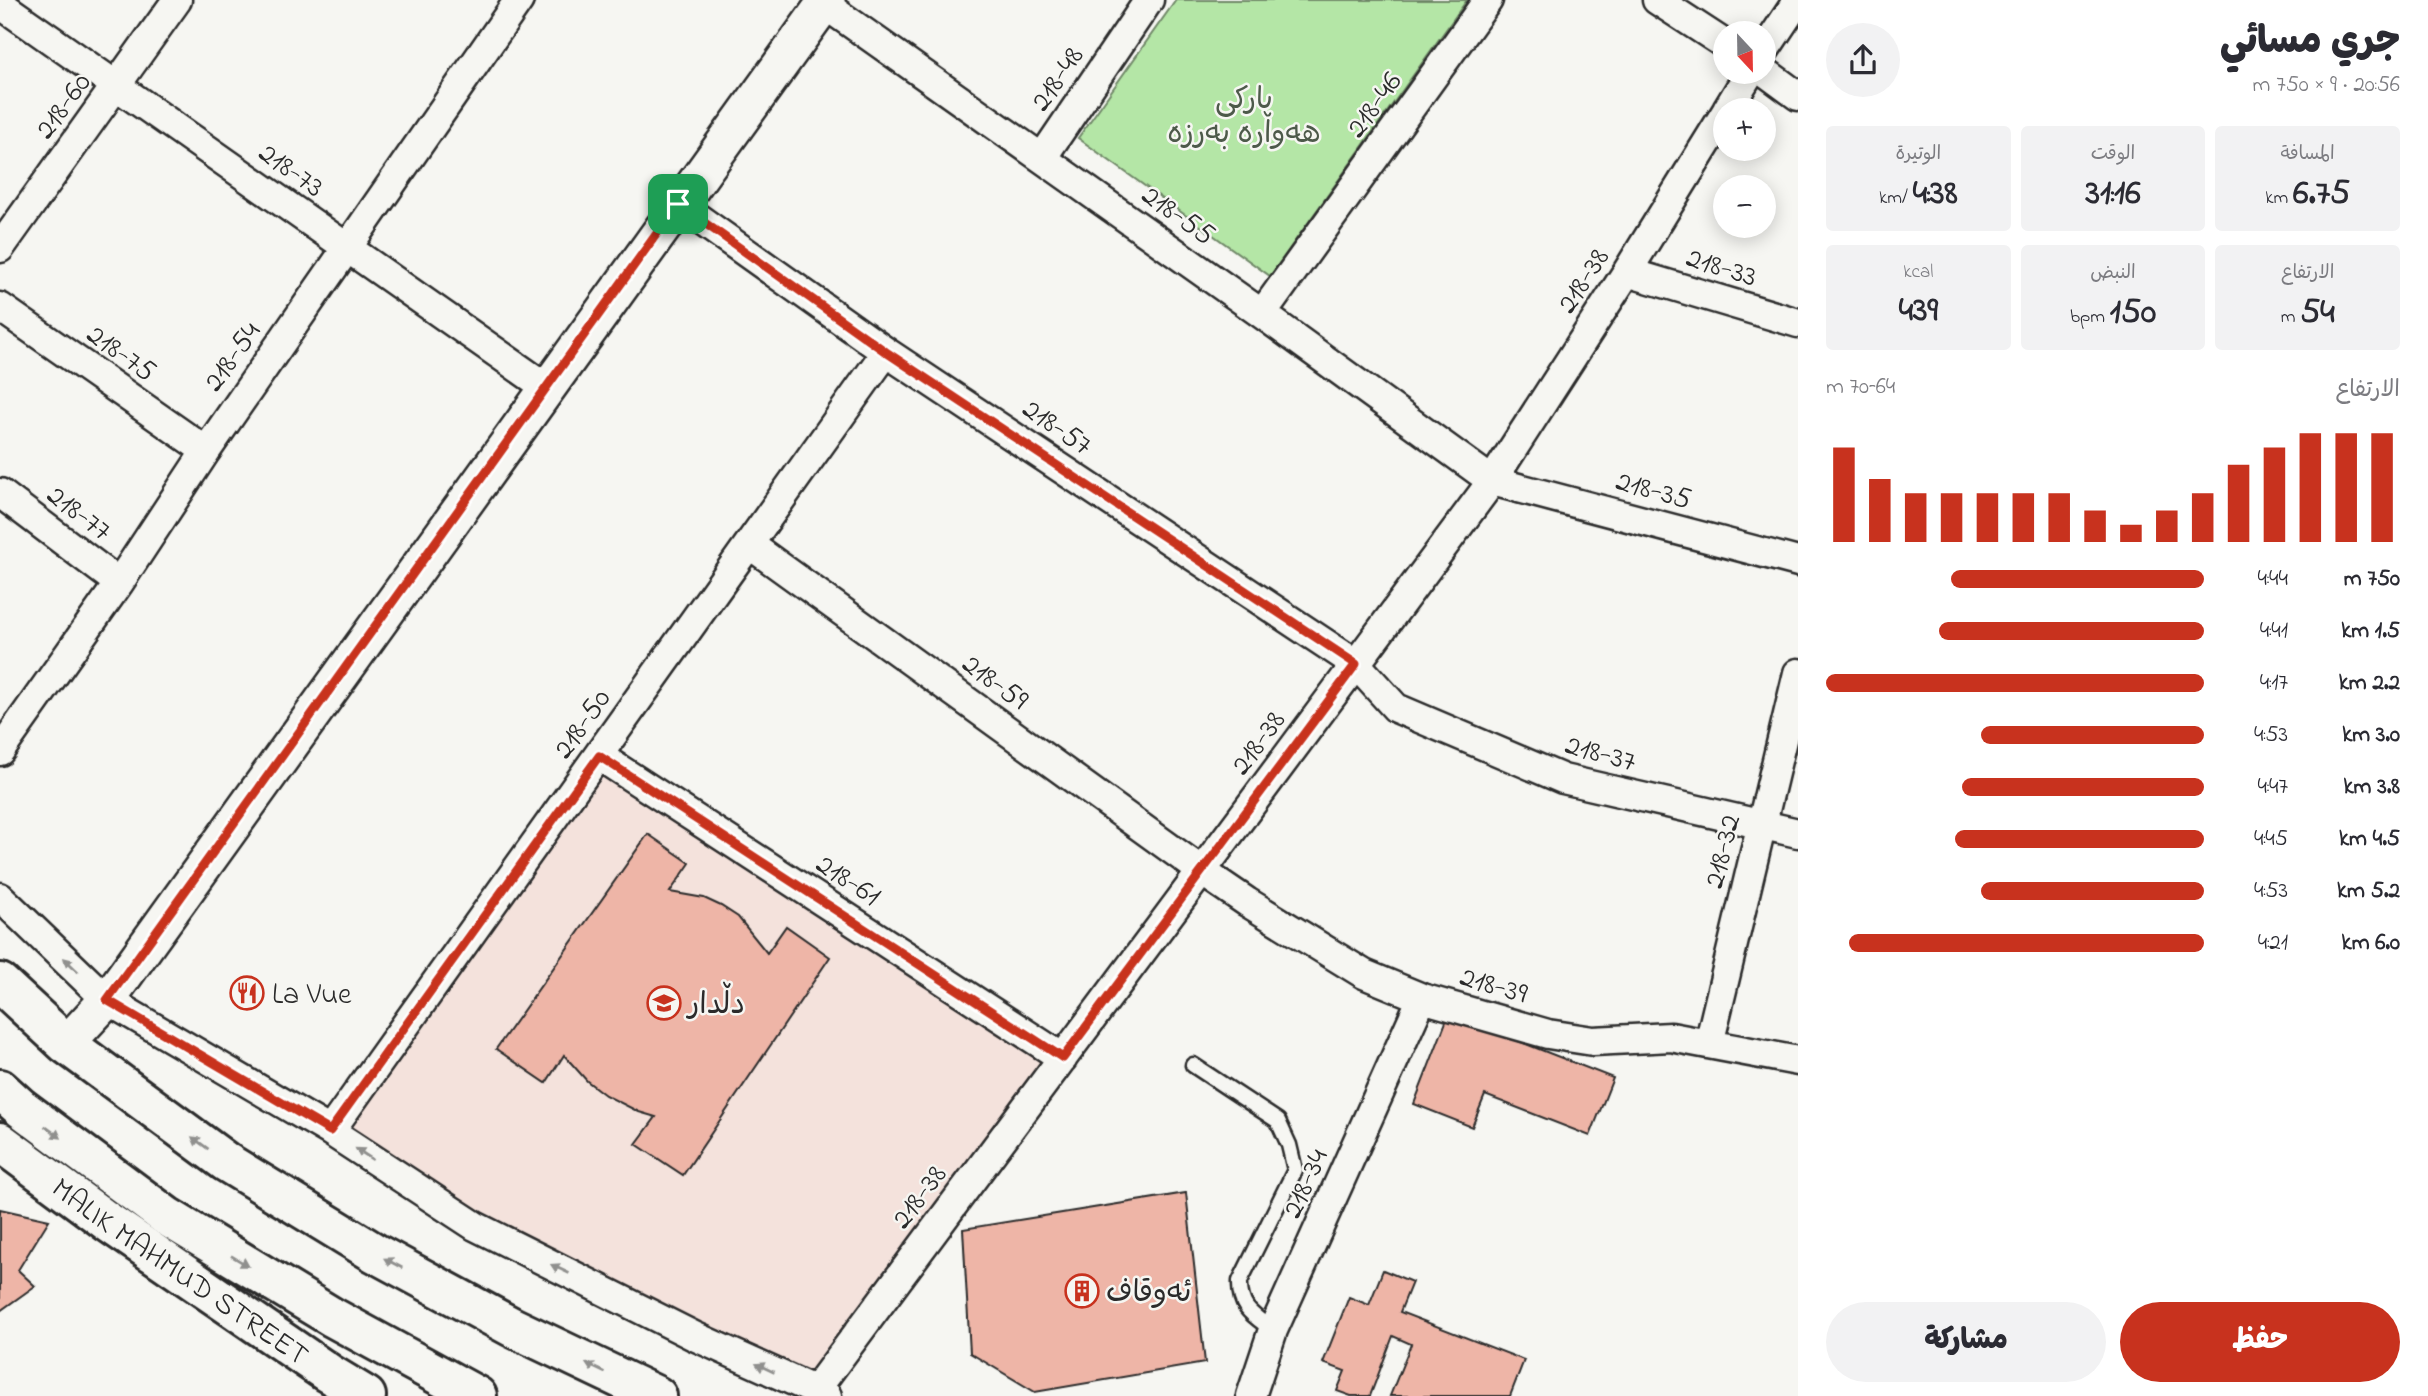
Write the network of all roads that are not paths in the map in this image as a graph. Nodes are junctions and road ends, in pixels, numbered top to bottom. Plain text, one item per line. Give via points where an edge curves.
1 (177, 0) edge
2 (519, 0) edge
3 (1149, 0) edge
4 (1488, 0) edge
5 (1657, 0) edge
6 (1798, 0) edge
7 (826, 2) edge
8 (0, 5) edge
9 (1776, 33) edge
10 (1713, 37) edge
11 (1776, 80) edge
12 (116, 86) junction
13 (1798, 96) edge
14 (1713, 132) edge
15 (1042, 158) junction
16 (678, 204) junction
17 (0, 248) edge
18 (347, 248) junction
19 (1627, 272) junction
20 (0, 307) edge
21 (1262, 314) junction
22 (1798, 323) edge
23 (886, 352) junction
24 (547, 388) junction
25 (206, 451) junction
26 (1492, 481) junction
27 (0, 493) edge
28 (749, 544) junction
29 (1798, 562) edge
30 (119, 583) junction
31 (1356, 664) junction
32 (1798, 673) edge
33 (1396, 708) joint
34 (0, 751) edge
35 (599, 756) junction
36 (1762, 825) junction
37 (1798, 833) edge
38 (1203, 872) junction
39 (0, 897) edge
40 (0, 983) edge
41 (1422, 998) junction
42 (107, 1000) junction
43 (66, 1044) junction
44 (1709, 1044) junction
45 (1063, 1058) junction
46 (1798, 1061) edge
47 (1193, 1065) dead end
48 (0, 1089) edge
49 (330, 1131) junction
50 (0, 1142) edge
51 (1273, 1330) junction
52 (821, 1394) edge
53 (366, 1396) edge
54 (477, 1396) edge
55 (657, 1396) edge
56 (1251, 1396) edge

1 - 12 street, 218-60
2 - 18 street, 218-54
3 - 15 street, 218-48
4 - 21 street, 218-46
5 - 10 street
6 - 9 street
7 - 15 street, 218-55
7 - 16 street
8 - 12 street, 218-73
11 - 13 street
12 - 17 street, 218-60
12 - 18 street, 218-73
14 - 19 street, 218-38
15 - 21 street, 218-55
16 - 23 street, 218-57
16 - 24 street
18 - 24 street, 218-73
18 - 25 street, 218-54
19 - 22 street, 218-33
19 - 26 street, 218-38
20 - 25 street, 218-75
21 - 26 street, 218-55
23 - 28 street, 218-50
23 - 31 street, 218-57
24 - 42 street
25 - 30 street, 218-54
26 - 29 street, 218-35
26 - 31 street, 218-38
27 - 30 street, 218-77
28 - 35 street, 218-50
28 - 38 street, 218-59
30 - 34 street, 218-54
31 - 33 street, 218-57
31 - 38 street, 218-38
32 - 36 street, 218-32
33 - 36 street, 218-37 via 1563,779
35 - 45 street, 218-61
35 - 49 street, 218-50
36 - 37 street, 218-37
36 - 44 street, 218-32
38 - 41 street, 218-39 via 1364,974
38 - 45 street, 218-38
42 -> 39 street
40 - 43 main road
41 - 44 street, 218-39 via 1548,1034 1592,1041 1671,1037
41 - 51 street, 218-34
42 - 43 street
42 - 49 street
55 -> 43 main road via 512,1327 374,1253 226,1162
44 - 46 street, 218-39
45 - 52 street, 218-38
47 - 51 lane via 1278,1121 1289,1145 1295,1170 1240,1281 1247,1310
48 -> 54 main road via 166,1216 332,1317
52 -> 49 street via 475,1226
50 - 53 main road, MALIK MAHMUD STREET via 108,1222
51 - 56 street, 218-34

